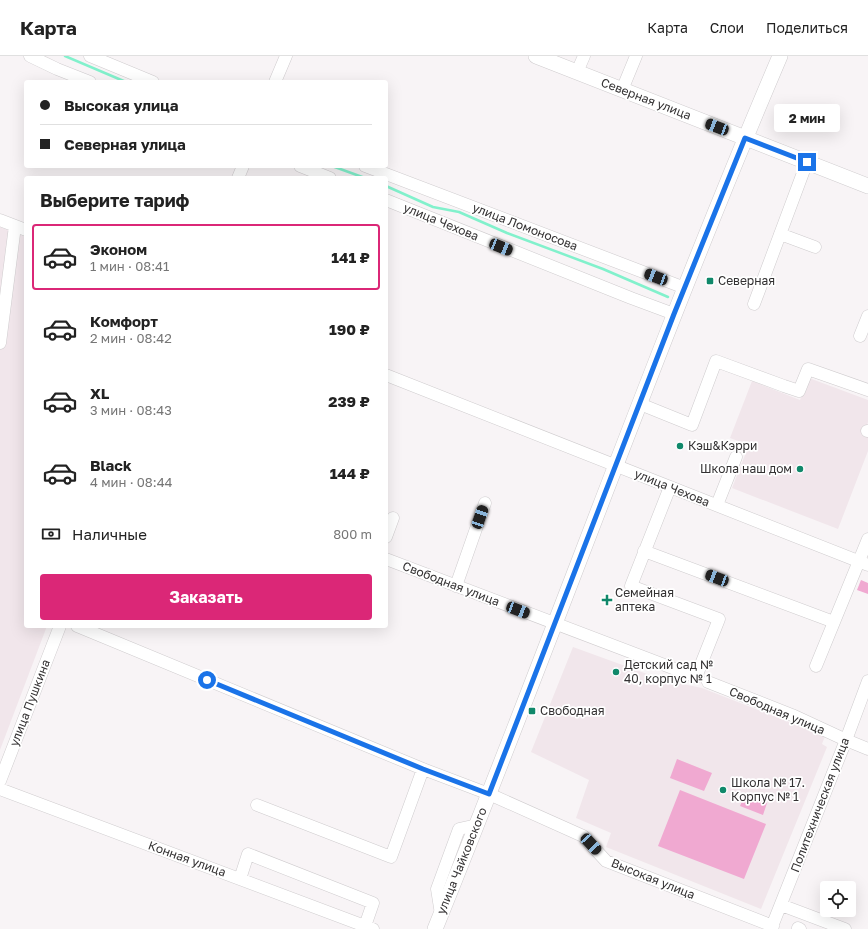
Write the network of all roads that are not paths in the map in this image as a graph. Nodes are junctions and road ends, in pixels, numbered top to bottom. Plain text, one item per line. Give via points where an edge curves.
1 (30, 56) edge
2 (90, 56) edge
3 (286, 56) edge
4 (536, 56) edge
5 (584, 56) edge
6 (636, 56) edge
7 (780, 56) edge
8 (577, 72) junction
9 (85, 80) edge
10 (148, 80) edge
11 (276, 80) edge
12 (622, 90) junction
13 (745, 138) junction
14 (807, 162) junction
15 (305, 168) edge
16 (370, 168) edge
17 (325, 176) edge
18 (868, 186) edge
19 (388, 201) edge
20 (0, 220) edge
21 (15, 226) junction
22 (24, 229) edge
23 (780, 234) junction
24 (815, 247) dead end
25 (685, 288) junction
26 (754, 304) dead end
27 (674, 314) junction
28 (868, 316) edge
29 (860, 336) dead end
30 (0, 344) edge
31 (388, 376) edge
32 (868, 390) edge
33 (640, 404) junction
34 (736, 457) dead end
35 (616, 466) junction
36 (670, 487) junction
37 (485, 503) dead end
38 (717, 505) junction
39 (393, 518) dead end
40 (388, 532) edge
41 (868, 539) edge
42 (644, 551) junction
43 (388, 560) edge
44 (863, 563) edge
45 (456, 586) junction
46 (834, 622) junction
47 (555, 623) junction
48 (59, 628) edge
49 (82, 628) edge
50 (816, 666) dead end
51 (868, 681) edge
52 (708, 682) dead end
53 (846, 740) junction
54 (868, 749) edge
55 (423, 769) junction
56 (0, 781) edge
57 (0, 789) edge
58 (489, 794) junction
59 (257, 805) dead end
60 (240, 879) junction
61 (781, 905) junction
62 (369, 927) edge
63 (772, 928) edge
64 (435, 929) edge
65 (845, 929) edge

1 - 9 street
2 - 10 street
3 - 11 street
4 - 8 main road, Северная улица
5 - 8 street
6 - 12 street
7 - 13 main road, улица Чайковского
8 - 12 main road, Северная улица
12 - 13 main road, Северная улица
13 - 14 main road, Северная улица
13 - 25 main road, улица Чайковского
14 - 18 main road, Северная улица
14 - 23 street
15 - 17 street
16 - 25 street, улица Ломоносова
19 - 27 street, улица Чехова via 623,296
20 - 21 street
21 - 22 street
21 - 30 street
23 - 24 street
23 - 26 street
25 - 27 main road, улица Чайковского
27 - 33 main road, улица Чайковского
28 - 29 street
31 - 35 street, улица Чехова
32 - 33 street via 808,369 799,391 716,361 692,425
33 - 35 main road, улица Чайковского
34 - 38 street
35 - 36 street, улица Чехова
35 - 47 main road, улица Чайковского
36 - 38 street, улица Чехова
36 - 42 street
37 - 45 street
38 - 44 street, улица Чехова
39 - 40 street
41 - 44 street
42 - 46 street
42 - 47 street, Свободная улица via 631,586 719,619 696,677
43 - 45 street, Свободная улица
44 - 46 street
45 - 47 street, Свободная улица
46 - 50 street
47 - 58 main road, улица Чайковского
48 - 56 street, улица Пушкина
49 - 55 street, Высокая улица
51 - 53 street, Политехническая улица
52 - 53 street, Свободная улица via 792,715
53 - 54 street, Свободная улица
53 - 61 street, Политехническая улица
55 - 58 street, Высокая улица
55 - 59 street via 391,857
57 - 60 street, Конная улица
58 - 63 street, Высокая улица via 583,836 606,861
58 - 64 main road, улица Чайковского
60 - 62 street, Конная улица
60 - 62 street via 248,854 373,903
61 - 63 street, Политехническая улица
61 - 65 street

